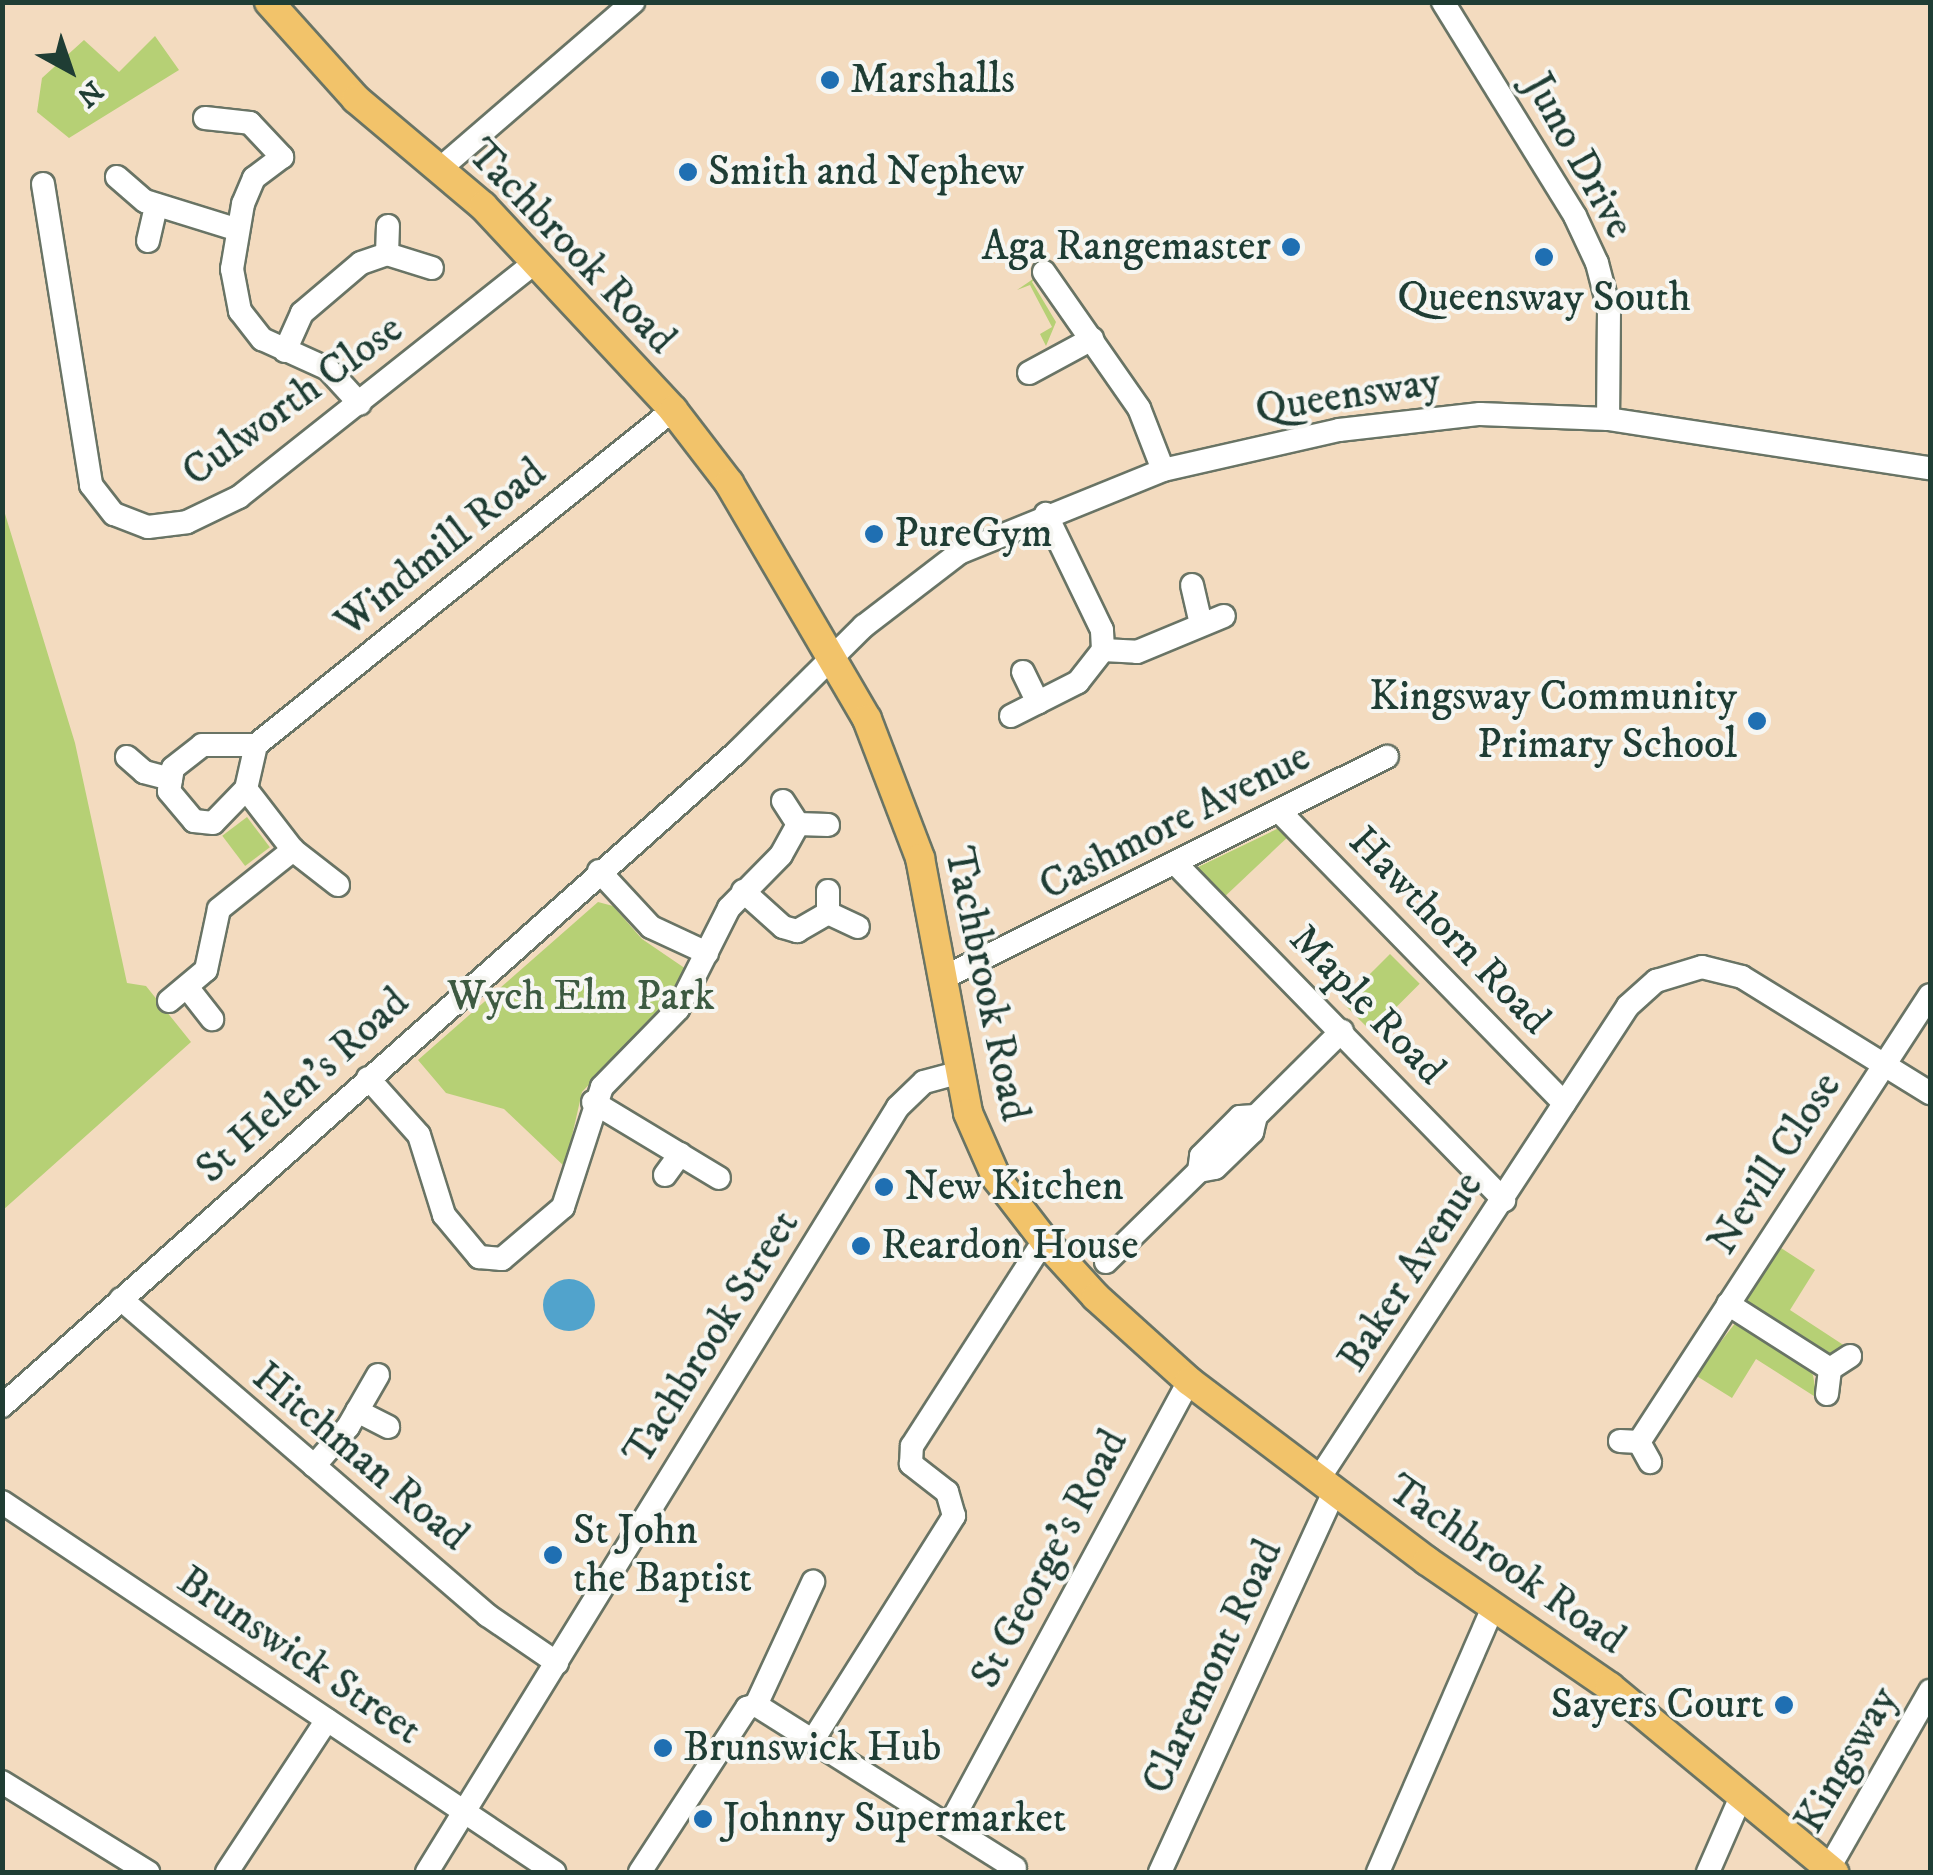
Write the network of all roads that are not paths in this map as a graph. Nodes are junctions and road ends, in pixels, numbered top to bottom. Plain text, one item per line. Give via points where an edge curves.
1 (269, 2) edge
2 (633, 2) edge
3 (1443, 2) edge
4 (205, 118) dead end
5 (441, 168) junction
6 (117, 176) dead end
7 (43, 184) dead end
8 (156, 205) junction
9 (388, 226) dead end
10 (238, 230) junction
11 (148, 241) dead end
12 (387, 254) junction
13 (534, 263) junction
14 (432, 268) dead end
15 (1044, 272) dead end
16 (1092, 338) junction
17 (286, 351) junction
18 (1029, 373) dead end
19 (360, 404) junction
20 (673, 410) junction
21 (1608, 418) junction
22 (1930, 468) edge
23 (1163, 470) junction
24 (1046, 514) junction
25 (1192, 584) dead end
26 (1224, 616) dead end
27 (1200, 621) junction
28 (1103, 650) junction
29 (830, 660) junction
30 (1023, 672) dead end
31 (1038, 703) junction
32 (1011, 716) dead end
33 (256, 745) junction
34 (1387, 757) dead end
35 (126, 758) dead end
36 (171, 779) junction
37 (246, 789) junction
38 (783, 801) dead end
39 (1280, 812) junction
40 (798, 824) junction
41 (828, 826) dead end
42 (293, 850) junction
43 (1176, 864) junction
44 (599, 871) junction
45 (338, 885) dead end
46 (743, 891) junction
47 (858, 928) dead end
48 (708, 953) junction
49 (943, 978) junction
50 (1930, 995) edge
51 (212, 1018) dead end
52 (1342, 1032) junction
53 (1885, 1065) junction
54 (958, 1073) junction
55 (368, 1078) junction
56 (1930, 1094) edge
57 (593, 1102) junction
58 (1564, 1104) junction
59 (680, 1154) junction
60 (665, 1176) dead end
61 (719, 1178) dead end
62 (1504, 1200) junction
63 (1044, 1240) junction
64 (1106, 1262) dead end
65 (121, 1300) junction
66 (1728, 1304) junction
67 (1850, 1356) dead end
68 (1830, 1369) junction
69 (378, 1375) dead end
70 (1189, 1381) junction
71 (1826, 1394) dead end
72 (2, 1406) edge
73 (356, 1411) junction
74 (388, 1427) dead end
75 (1636, 1448) dead end
76 (314, 1466) junction
77 (1326, 1486) junction
78 (2, 1502) edge
79 (812, 1582) dead end
80 (1493, 1607) junction
81 (557, 1663) junction
82 (1930, 1690) edge
83 (756, 1706) junction
84 (327, 1720) junction
85 (814, 1740) junction
86 (2, 1782) edge
87 (1742, 1794) junction
88 (465, 1813) junction
89 (949, 1826) junction
90 (1015, 1868) dead end
91 (1831, 1870) edge
92 (148, 1872) edge
93 (227, 1872) edge
94 (427, 1872) edge
95 (554, 1872) edge
96 (640, 1872) edge
97 (1160, 1872) edge
98 (1378, 1872) edge
99 (1708, 1872) edge

1 - 5 main road, Tachbrook Road via 356,99
2 - 5 street
3 - 21 street, Juno Drive via 1576,216 1597,263 1608,309
4 - 10 street via 250,123 290,166 250,184
5 - 13 main road, Tachbrook Road
6 - 8 street
7 - 19 street, Culworth Close via 86,465 114,514 148,527 202,516 239,497
8 - 10 street
8 - 11 street
9 - 12 street
10 - 17 street via 232,281 240,311 254,332
12 - 14 street
12 - 17 street via 361,262 309,306
13 - 19 street, Culworth Close
13 - 20 main road, Tachbrook Road
15 - 16 street
16 - 18 street
16 - 23 street via 1145,418
17 - 19 street via 334,373
20 - 29 main road, Tachbrook Road via 728,482
20 - 33 street, Windmill Road
21 - 22 street, Queensway
21 - 23 street, Queensway via 1480,414 1418,421 1287,440
23 - 24 street, Queensway
24 - 28 street via 1102,630
24 - 29 street, Queensway via 947,561
25 - 27 street
26 - 27 street
27 - 28 street via 1137,652
28 - 31 street via 1078,682
29 - 44 street, St Helen's Road via 784,710
29 - 49 main road, Tachbrook Road via 867,720 915,840
30 - 31 street
31 - 32 street
33 - 36 street via 202,745 173,768
33 - 37 street
34 - 39 street, Cashmore Avenue
35 - 36 street via 144,772
36 - 37 street via 169,791 194,821 212,823
37 - 42 street
38 - 40 street
39 - 43 street, Cashmore Avenue
39 - 58 street, Hawthorn Road
40 - 41 street
40 - 46 street via 781,854
42 - 45 street
42 - 51 street via 219,910 212,958 178,994
43 - 49 street, Cashmore Avenue
43 - 52 street, Maple Road
44 - 48 street via 651,927
44 - 55 street, St Helen's Road
46 - 47 street via 789,930 809,928 828,902
46 - 48 street
48 - 57 street via 678,1009 618,1066
49 - 54 main road, Tachbrook Road
50 - 53 street, Nevill Close
52 - 62 street, Maple Road
52 - 64 street via 1256,1116 1252,1132 1215,1168 1199,1171
53 - 56 street, Baker Avenue
53 - 58 street, Baker Avenue via 1742,976 1702,967 1641,990
53 - 66 street, Nevill Close
54 - 63 main road, Tachbrook Road via 988,1165
54 - 81 street, Tachbrook Street via 924,1082 898,1107
55 - 57 street via 419,1135 442,1213 489,1262 538,1234 563,1208 576,1184
55 - 65 street, St Helen's Road
57 - 59 street
58 - 62 street, Baker Avenue
59 - 60 street
59 - 61 street
62 - 77 street, Baker Avenue
63 - 70 main road, Tachbrook Road via 1096,1298
63 - 85 street via 912,1446 911,1464 947,1492 954,1516
65 - 72 street, St Helen's Road
65 - 76 street, Hitchman Road
66 - 68 street, Nevill Close
66 - 75 street, Nevill Close
67 - 68 street
68 - 71 street
69 - 73 street
70 - 77 main road, Tachbrook Road
70 - 89 street, St George's Road
73 - 74 street
73 - 76 street
76 - 81 street, Hitchman Road via 488,1614
77 - 80 main road, Tachbrook Road
77 - 97 street, Claremont Road
78 - 84 street, Brunswick Street
79 - 83 street
80 - 87 main road, Tachbrook Road via 1610,1687
80 - 98 street
81 - 88 street, Tachbrook Street
82 - 91 street, Kingsway
83 - 85 street
83 - 96 street via 747,1708
84 - 88 street, Brunswick Street
84 - 93 street
85 - 89 street
86 - 92 street
87 - 91 main road, Tachbrook Road
87 - 99 street
88 - 94 street, Tachbrook Street
88 - 95 street, Brunswick Street
89 - 90 street

